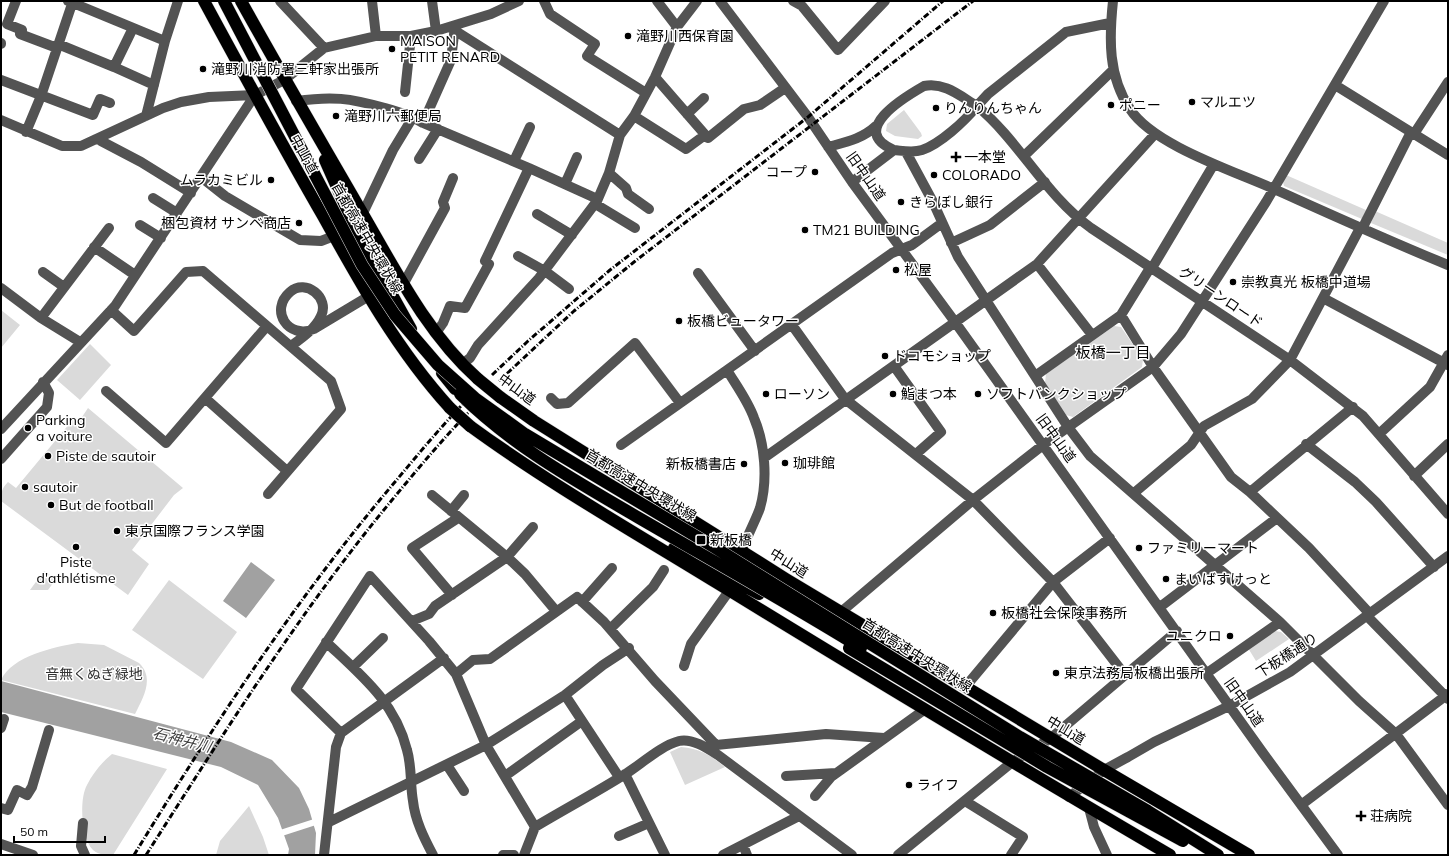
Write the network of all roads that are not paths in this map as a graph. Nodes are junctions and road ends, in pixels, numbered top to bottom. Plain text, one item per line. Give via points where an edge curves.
1 (16, 1) edge
2 (178, 1) edge
3 (204, 1) edge
4 (224, 1) edge
5 (228, 1) edge
6 (241, 1) edge
7 (280, 1) edge
8 (372, 1) edge
9 (432, 1) edge
10 (517, 1) edge
11 (544, 1) edge
12 (657, 1) edge
13 (697, 1) edge
14 (720, 1) edge
15 (793, 1) edge
16 (885, 1) edge
17 (1113, 1) edge
18 (1384, 1) edge
19 (71, 2) edge
20 (1110, 23) junction
21 (677, 27) junction
22 (133, 28) junction
23 (454, 28) junction
24 (436, 31) junction
25 (376, 36) junction
26 (411, 36) junction
27 (165, 41) junction
28 (58, 46) junction
29 (324, 48) junction
30 (114, 67) junction
31 (1113, 70) junction
32 (655, 77) junction
33 (1, 80) edge
34 (284, 80) junction
35 (1448, 82) edge
36 (154, 85) junction
37 (1335, 85) junction
38 (785, 88) junction
39 (405, 92) dead end
40 (646, 94) junction
41 (255, 95) junction
42 (41, 96) junction
43 (704, 98) dead end
44 (296, 101) junction
45 (110, 103) dead end
46 (977, 106) junction
47 (686, 114) junction
48 (146, 116) junction
49 (634, 116) junction
50 (413, 117) junction
51 (1, 120) edge
52 (423, 123) junction
53 (310, 124) junction
54 (876, 126) junction
55 (530, 127) dead end
56 (438, 129) junction
57 (26, 132) junction
58 (1412, 133) junction
59 (1155, 134) junction
60 (620, 135) junction
61 (705, 135) junction
62 (99, 139) junction
63 (828, 147) junction
64 (894, 150) junction
65 (906, 152) junction
66 (1448, 155) edge
67 (1024, 156) junction
68 (577, 157) dead end
69 (419, 159) dead end
70 (514, 161) junction
71 (1214, 164) junction
72 (529, 168) junction
73 (609, 173) junction
74 (201, 178) junction
75 (453, 178) dead end
76 (852, 182) junction
77 (1045, 182) junction
78 (565, 184) junction
79 (1273, 189) junction
80 (191, 193) junction
81 (153, 198) dead end
82 (597, 201) junction
83 (649, 209) dead end
84 (178, 212) junction
85 (363, 213) junction
86 (537, 214) dead end
87 (1079, 219) junction
88 (942, 223) junction
89 (140, 225) dead end
90 (109, 228) dead end
91 (635, 228) dead end
92 (1361, 229) junction
93 (572, 235) junction
94 (334, 236) junction
95 (161, 238) junction
96 (951, 243) junction
97 (94, 247) junction
98 (902, 249) junction
99 (518, 256) dead end
100 (1037, 264) junction
101 (1448, 266) edge
102 (1151, 268) junction
103 (545, 271) junction
104 (43, 272) dead end
105 (698, 273) dead end
106 (135, 275) junction
107 (404, 284) junction
108 (64, 287) junction
109 (1, 288) edge
110 (569, 289) dead end
111 (369, 296) junction
112 (1323, 298) junction
113 (986, 301) junction
114 (1202, 301) junction
115 (111, 310) junction
116 (1121, 315) junction
117 (41, 318) junction
118 (955, 322) junction
119 (792, 325) junction
120 (267, 326) junction
121 (436, 333) junction
122 (1092, 335) junction
123 (80, 342) junction
124 (291, 346) junction
125 (755, 351) junction
126 (1290, 360) junction
127 (1447, 361) edge
128 (462, 364) junction
129 (894, 366) junction
130 (1153, 367) junction
131 (727, 370) junction
132 (1035, 376) junction
133 (43, 382) junction
134 (106, 391) dead end
135 (205, 398) junction
136 (551, 398) dead end
137 (845, 399) junction
138 (680, 403) junction
139 (1353, 407) junction
140 (1068, 427) junction
141 (1, 429) edge
142 (1200, 433) junction
143 (1379, 434) junction
144 (1306, 444) junction
145 (1448, 444) edge
146 (621, 445) dead end
147 (1043, 445) junction
148 (916, 454) junction
149 (764, 458) junction
150 (1, 459) edge
151 (288, 471) junction
152 (1414, 476) junction
153 (1250, 492) junction
154 (1134, 493) junction
155 (268, 494) dead end
156 (432, 495) dead end
157 (464, 495) dead end
158 (973, 500) junction
159 (454, 514) junction
160 (1448, 514) edge
161 (1277, 518) junction
162 (533, 527) dead end
163 (1110, 538) junction
164 (741, 550) junction
165 (1448, 556) edge
166 (507, 557) junction
167 (1215, 564) junction
168 (1434, 566) junction
169 (612, 568) dead end
170 (664, 570) dead end
171 (1053, 582) junction
172 (731, 585) junction
173 (452, 595) junction
174 (582, 602) junction
175 (1160, 606) junction
176 (556, 611) junction
177 (841, 612) junction
178 (1369, 615) junction
179 (412, 621) junction
180 (1280, 622) junction
181 (610, 629) junction
182 (1177, 631) junction
183 (383, 638) dead end
184 (326, 642) junction
185 (628, 648) junction
186 (1313, 656) junction
187 (444, 658) junction
188 (684, 666) dead end
189 (353, 667) junction
190 (1207, 673) junction
191 (456, 674) junction
192 (1125, 675) junction
193 (966, 686) junction
194 (565, 695) junction
195 (1447, 696) edge
196 (385, 701) junction
197 (1229, 706) junction
198 (924, 710) junction
199 (582, 721) junction
200 (49, 730) dead end
201 (340, 733) junction
202 (1396, 734) junction
203 (884, 738) junction
204 (1051, 738) junction
205 (486, 745) junction
206 (712, 747) junction
207 (1011, 762) junction
208 (447, 765) junction
209 (1104, 770) junction
210 (836, 773) junction
211 (505, 776) junction
212 (622, 776) junction
213 (786, 776) dead end
214 (410, 783) junction
215 (464, 791) dead end
216 (815, 796) dead end
217 (1069, 796) junction
218 (965, 801) junction
219 (1301, 805) junction
220 (1448, 805) edge
221 (1, 808) edge
222 (1089, 808) junction
223 (799, 816) junction
224 (329, 822) junction
225 (82, 823) dead end
226 (649, 823) junction
227 (535, 827) junction
228 (619, 836) dead end
229 (1, 844) edge
230 (742, 845) junction
231 (33, 855) edge
232 (85, 855) edge
233 (324, 855) edge
234 (433, 855) edge
235 (503, 855) edge
236 (514, 855) edge
237 (524, 855) edge
238 (665, 855) edge
239 (723, 855) edge
240 (747, 855) edge
241 (852, 855) edge
242 (898, 855) edge
243 (1011, 855) edge
244 (1107, 855) edge
245 (1170, 855) edge
246 (1208, 855) edge
247 (1218, 855) edge
248 (1222, 855) edge
249 (1249, 855) edge
250 (1338, 855) edge

1 - 28 street via 7,24 22,30 20,34
2 - 27 street
3 - 41 highway, 中山道
4 - 247 highway, 首都高速中央環状線, bridge via 362,265 408,332 456,382 525,434
5 - 248 highway, 首都高速中央環状線, bridge via 387,293 413,331 460,378 528,432 1074,768
6 - 34 highway, 中山道
7 - 29 street
8 - 25 street
9 - 24 street
10 - 23 street
11 - 40 street via 550,14 595,44 587,56
12 - 21 street
13 - 21 street
14 - 38 street, 旧中山道
15 - 16 street via 802,6 838,50
17 - 20 street
18 - 37 street
19 - 22 street
19 - 28 street
20 - 31 street via 1109,50
20 - 46 street via 1066,32 988,94
21 - 32 street
22 - 27 street
22 - 30 street
23 - 24 street
23 - 52 street via 450,60
23 - 60 street
24 - 26 street
25 - 26 street
25 - 29 street
26 - 39 street
27 - 36 street
28 - 30 street
28 - 42 street
29 - 34 street
30 - 36 street
31 - 59 street via 1130,109
31 - 67 street
32 - 40 street
32 - 47 street
33 - 42 street
34 - 41 street
34 - 44 highway, 中山道
35 - 58 street
36 - 48 street
37 - 58 street
37 - 79 street
38 - 61 street via 760,105 744,109 708,138
38 - 63 street, 旧中山道
40 - 49 street
41 - 48 street via 209,97 181,102
41 - 74 street
41 - 94 highway, 中山道
42 - 45 street via 93,115 100,99
42 - 57 street
43 - 47 street
44 - 50 street via 344,98 367,102
44 - 53 highway, 中山道
46 - 54 street, グリーンロード via 946,87 932,84 924,86 884,115
46 - 65 street via 932,145
46 - 67 street, グリーンロード via 1000,127
47 - 61 street
48 - 62 street
49 - 60 street
49 - 61 street via 686,149
50 - 52 street
50 - 85 street via 393,150
51 - 57 street
52 - 56 street
53 - 85 highway, 中山道
53 - 247 highway, bridge via 336,188 370,257 416,337 455,389 503,433 587,487 859,646 1054,766
54 - 63 street, グリーンロード via 857,139
54 - 64 street via 875,133 878,139
55 - 70 street
56 - 69 street
56 - 70 street
57 - 62 street via 62,146 81,146
58 - 66 street
58 - 92 street
59 - 71 street
59 - 87 street
60 - 73 street
62 - 80 street
63 - 76 street, 旧中山道
64 - 65 street
64 - 76 street
65 - 88 street
67 - 77 street, グリーンロード
68 - 78 street
70 - 72 street
71 - 79 street
71 - 102 street
72 - 78 street
72 - 121 street via 485,261 489,264 465,308 450,306 443,324
73 - 82 street
73 - 83 street via 626,188 628,194
74 - 80 street
74 - 94 street via 225,196 300,240 321,241
75 - 107 street via 443,202 445,208
76 - 98 street, 旧中山道
77 - 87 street, グリーンロード via 1065,207
77 - 96 street via 990,225
78 - 82 street
79 - 92 street
79 - 114 street
80 - 84 street
81 - 84 street
82 - 91 street via 598,205
82 - 93 street
84 - 95 street
85 - 107 highway, 中山道
86 - 93 street
87 - 100 street
87 - 102 street, グリーンロード
88 - 96 street
88 - 98 street
89 - 95 street
90 - 97 street
92 - 101 street
92 - 112 street
93 - 103 street
94 - 111 highway, 中山道
95 - 106 street
96 - 113 street
97 - 106 street
97 - 108 street
98 - 118 street, 旧中山道
98 - 119 street via 892,253
99 - 103 street
100 - 113 street
100 - 122 street
102 - 114 street, グリーンロード
102 - 116 street
103 - 110 street
103 - 128 street
104 - 108 street
105 - 125 street
106 - 115 street
107 - 121 highway, 中山道
108 - 117 street
109 - 117 street
111 - 124 street via 314,329 310,331 306,332 289,327 281,313 285,297 291,291 298,287 307,287 316,292 324,308 314,327 309,332
111 - 172 highway, 中山道, bridge via 415,367 450,408 470,426 516,460
112 - 126 street
112 - 127 street
113 - 118 street
113 - 132 street
114 - 126 street, グリーンロード
114 - 130 street via 1181,334
115 - 120 street via 134,331 186,272 202,270
115 - 123 street
116 - 122 street
116 - 130 street
117 - 123 street
118 - 129 street
118 - 147 street, 旧中山道
119 - 125 street
119 - 137 street
120 - 124 street
120 - 135 street
121 - 128 highway, 中山道
122 - 132 street
123 - 133 street
124 - 151 street via 331,381 341,409
125 - 131 street
126 - 139 street, グリーンロード
126 - 142 street via 1252,399 1204,426
127 - 143 street via 1430,387
128 - 164 highway, 中山道, bridge via 500,397 534,421
129 - 137 street
129 - 148 street via 941,432
130 - 140 street
130 - 142 street
131 - 138 street
131 - 149 street via 754,417 761,437
132 - 140 street
133 - 141 street
133 - 150 street via 49,393 47,407
134 - 135 street via 166,443
135 - 151 street
136 - 138 street via 557,404 568,403 635,343
137 - 148 street
137 - 149 street
138 - 146 street
139 - 143 street, グリーンロード
139 - 144 street
140 - 147 street
140 - 154 street via 1090,456
142 - 153 street via 1231,477
142 - 154 street via 1191,445
143 - 152 street, グリーンロード
144 - 153 street
144 - 168 street via 1355,482 1376,502
145 - 152 street
147 - 158 street
147 - 163 street, 旧中山道
148 - 158 street
149 - 164 street via 760,507
151 - 155 street
152 - 160 street, グリーンロード
153 - 161 street
154 - 167 street
156 - 159 street
157 - 159 street
158 - 171 street
158 - 177 street
159 - 166 street
159 - 173 street via 412,548
161 - 167 street
161 - 178 street via 1309,548
162 - 166 street
163 - 171 street
163 - 175 street, 旧中山道
164 - 172 street
164 - 177 highway, 中山道
165 - 168 street, 下板橋通り
166 - 173 street
166 - 176 street
167 - 175 street
167 - 180 street
168 - 178 street, 下板橋通り
169 - 174 street
170 - 181 street via 653,587
171 - 192 street
171 - 193 street
172 - 188 street via 691,644
172 - 198 highway
172 - 246 highway, bridge via 759,594 1047,767
173 - 179 street via 428,614
174 - 176 street via 577,597
174 - 181 street
175 - 182 street, 旧中山道
176 - 191 street via 490,659 473,660
177 - 193 highway, 中山道
178 - 186 street, 下板橋通り
178 - 195 street
179 - 184 street via 370,576
179 - 187 street
180 - 186 street
180 - 190 street
181 - 185 street
182 - 190 street, 旧中山道
182 - 192 street
183 - 189 street
184 - 189 street
184 - 201 street via 296,689
185 - 194 street
185 - 206 street
186 - 197 street, 下板橋通り
186 - 202 street via 1358,702
187 - 191 street
187 - 196 street
189 - 196 street
190 - 197 street, 旧中山道
191 - 205 street
192 - 204 street
193 - 204 highway, 中山道
194 - 199 street
194 - 205 street
195 - 202 street
196 - 201 street
196 - 214 street via 400,726 411,767
197 - 209 street, 下板橋通り via 1154,742
197 - 219 street, 旧中山道
198 - 203 street
198 - 207 highway
199 - 211 street
199 - 212 street
200 - 221 street via 30,791 27,795 17,790 8,810
201 - 224 street via 336,747
202 - 219 street
202 - 220 street
203 - 206 street via 826,734
203 - 210 street
204 - 207 street
204 - 209 highway, 中山道
205 - 208 street
205 - 211 street
206 - 212 street via 680,741 671,744
206 - 223 street
207 - 217 highway
207 - 218 street
208 - 214 street
208 - 215 street
209 - 217 street, 下板橋通り
209 - 249 highway, 中山道
210 - 213 street
210 - 216 street
211 - 227 street
212 - 226 street
212 - 227 street
214 - 224 street
214 - 234 street via 418,821
217 - 222 highway
218 - 242 street
218 - 243 street via 1023,837
219 - 250 street, 旧中山道
222 - 244 street via 1094,827
222 - 245 highway
223 - 230 street
223 - 241 street
224 - 233 street
225 - 232 street via 81,846
226 - 228 street
226 - 238 street
227 - 237 street
229 - 231 street
230 - 239 street
230 - 240 street
235 - 236 street

